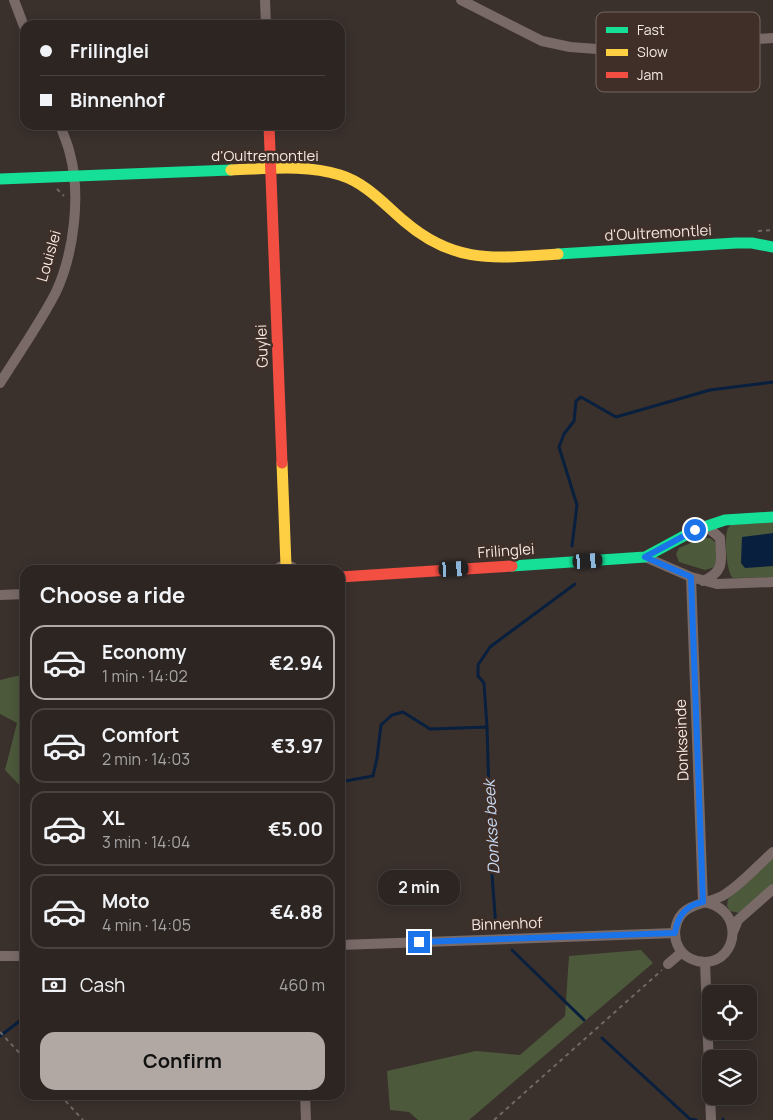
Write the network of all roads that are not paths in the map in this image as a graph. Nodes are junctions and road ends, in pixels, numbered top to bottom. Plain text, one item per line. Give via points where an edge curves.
1 (14, 0) edge
2 (265, 0) edge
3 (461, 0) edge
4 (22, 20) edge
5 (266, 20) edge
6 (773, 38) edge
7 (760, 39) edge
8 (596, 49) edge
9 (62, 130) edge
10 (269, 130) edge
11 (270, 169) junction
12 (73, 176) junction
13 (0, 179) edge
14 (773, 247) edge
15 (0, 383) edge
16 (773, 517) edge
17 (703, 528) junction
18 (645, 557) junction
19 (286, 565) edge
20 (345, 577) edge
21 (691, 577) junction
22 (703, 581) junction
23 (773, 582) edge
24 (20, 594) edge
25 (0, 596) edge
26 (773, 852) edge
27 (773, 889) edge
28 (703, 902) junction
29 (675, 933) junction
30 (732, 933) junction
31 (345, 945) edge
32 (682, 952) junction
33 (0, 956) edge
34 (20, 956) edge
35 (705, 962) junction
36 (668, 964) road end
37 (305, 1100) edge
38 (306, 1120) edge
39 (710, 1120) edge

1 - 4 street
2 - 5 street
3 - 8 street via 542,41
6 - 7 street
9 - 12 street, Louislei
10 - 11 street, Guylei
11 - 12 street, d'Oultremontlei
11 - 14 street, d'Oultremontlei via 322,170 343,175 374,193 419,233 441,246 470,256 491,258 736,243
11 - 19 street, Guylei
12 - 13 street, d'Oultremontlei
12 - 15 street, Louislei via 72,233 56,290
16 - 17 street, Frilinglei via 725,520
17 - 18 street, Frilinglei
17 - 22 street via 712,530 720,538 721,564 718,572
18 - 20 street, Frilinglei
18 - 21 street, Frilinglei
21 - 22 street, Frilinglei
21 - 28 street, Donkseinde
22 - 23 street, Frilinglei via 733,585
24 - 25 street
26 - 28 street via 723,896
27 - 30 street via 738,920
28 - 29 street via 685,910 677,921
28 - 30 street via 721,909 731,921
29 - 31 street, Binnenhof
29 - 32 street
30 - 35 street via 730,944 721,956
32 - 35 street
32 - 36 street
33 - 34 street
35 - 39 street
37 - 38 street

